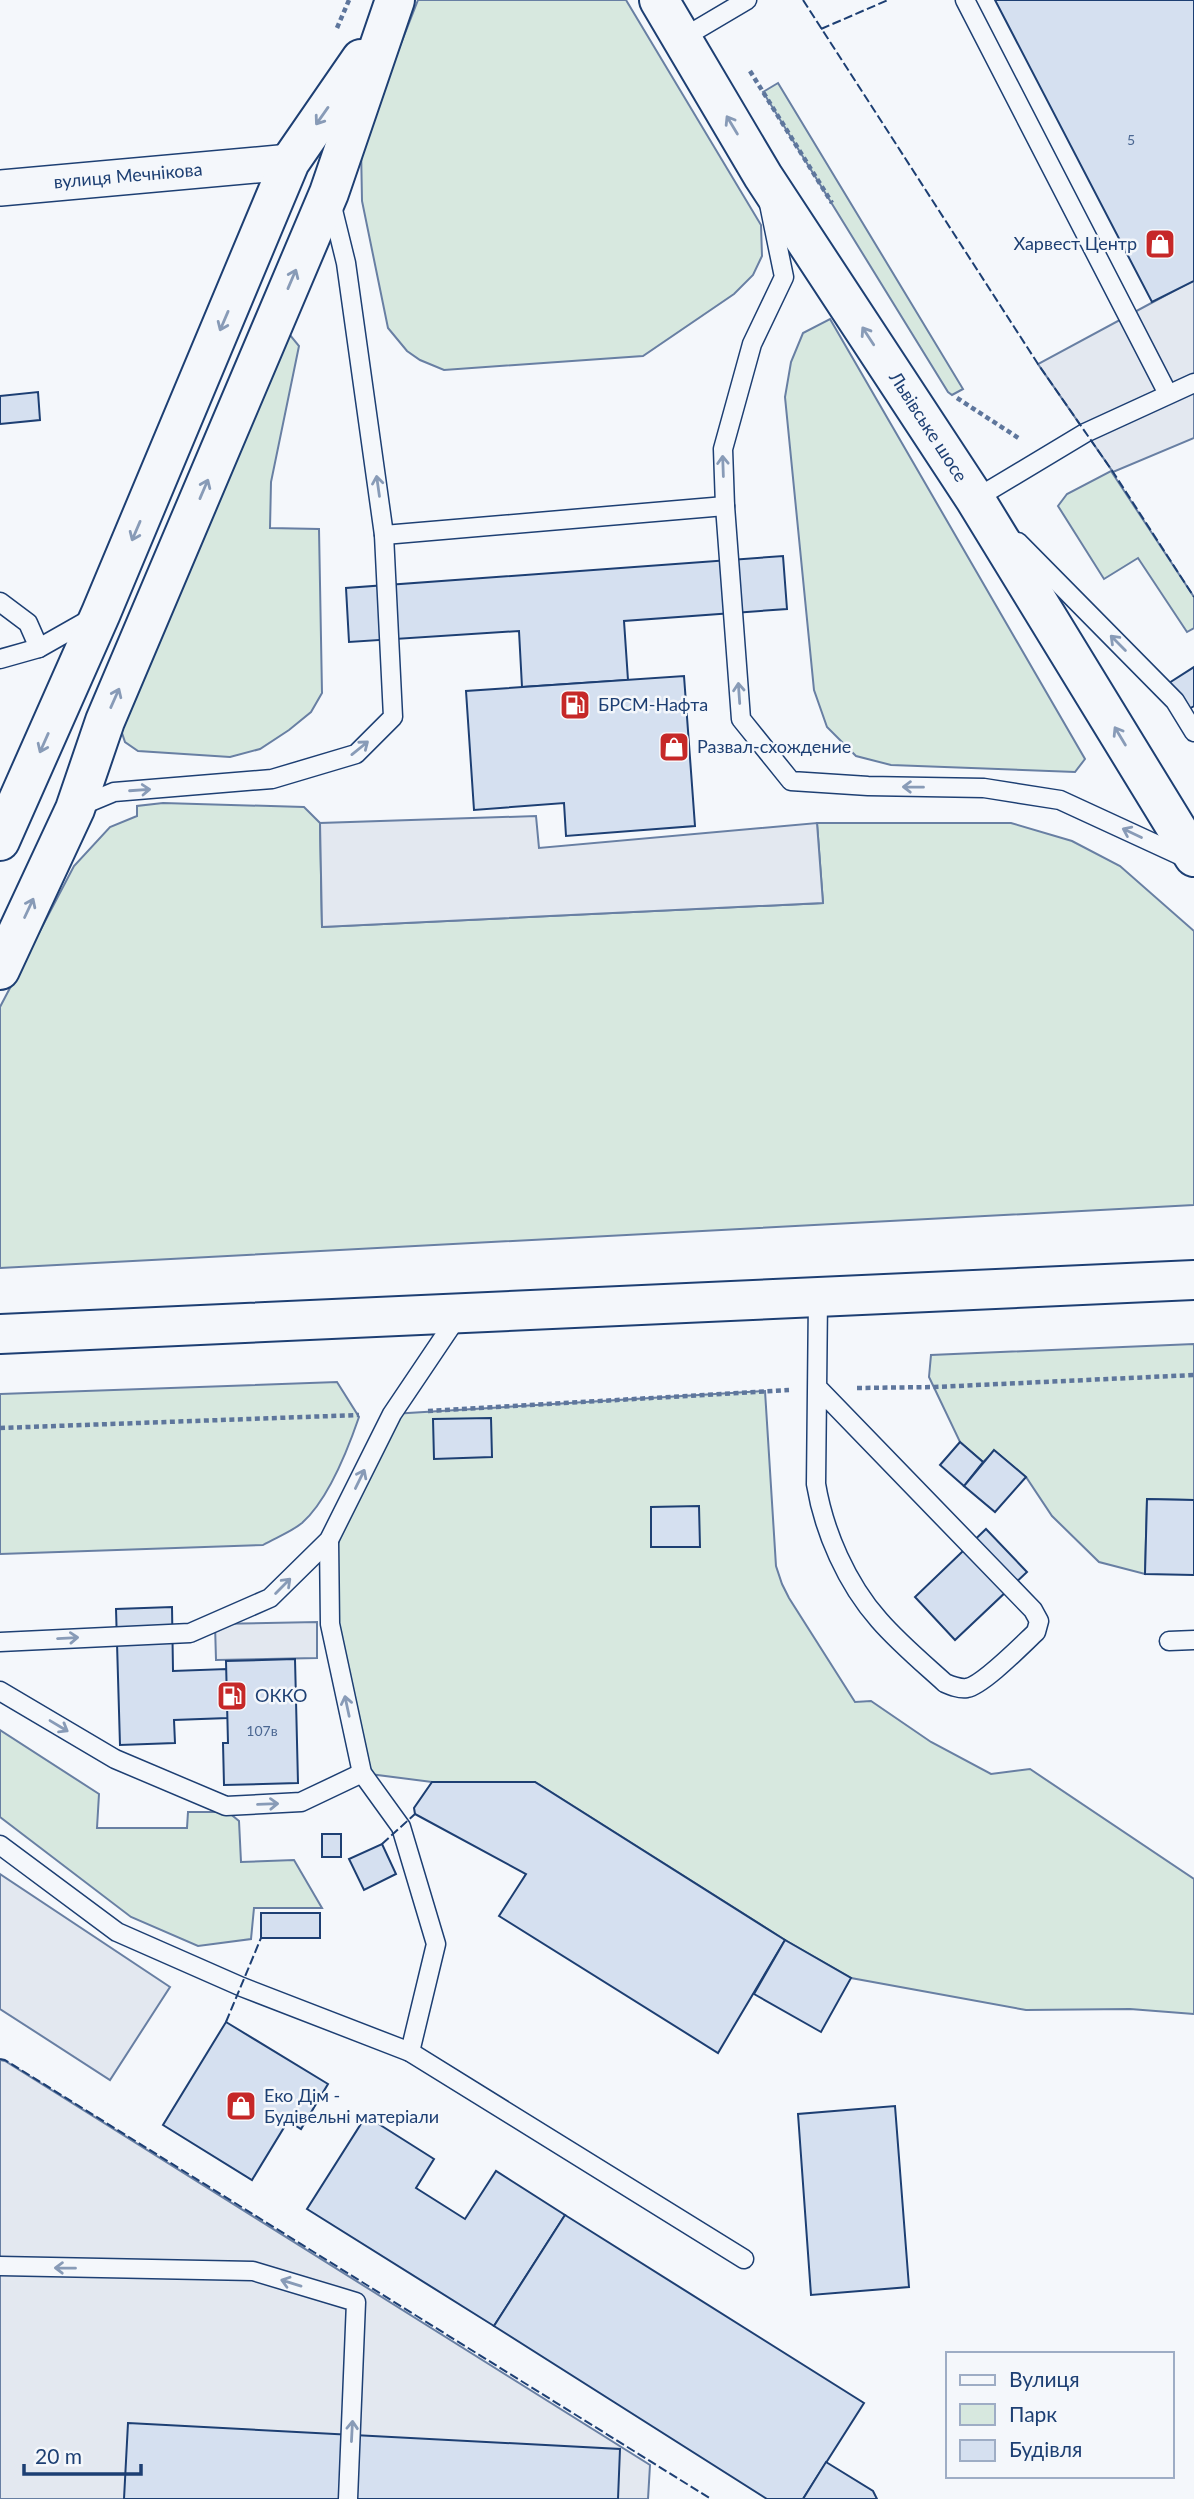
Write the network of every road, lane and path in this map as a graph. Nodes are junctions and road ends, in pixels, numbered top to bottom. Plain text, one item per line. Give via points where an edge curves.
1 (659, 0) edge
2 (747, 0) edge
3 (965, 0) edge
4 (392, 10) edge
5 (717, 17) junction
6 (681, 38) junction
7 (272, 163) junction
8 (763, 176) junction
9 (0, 188) edge
10 (329, 193) junction
11 (834, 207) dead end
12 (1194, 383) edge
13 (1168, 394) junction
14 (952, 395) dead end
15 (1048, 456) junction
16 (975, 499) junction
17 (724, 506) junction
18 (384, 535) junction
19 (0, 602) edge
20 (101, 613) junction
21 (40, 648) junction
22 (0, 659) edge
23 (1194, 732) edge
24 (75, 809) junction
25 (0, 841) edge
26 (1194, 859) edge
27 (0, 970) edge
28 (1194, 1280) edge
29 (818, 1298) junction
30 (460, 1312) junction
31 (0, 1334) edge
32 (1194, 1375) edge
33 (818, 1388) junction
34 (392, 1414) junction
35 (0, 1427) edge
36 (329, 1540) junction
37 (1194, 1640) edge
38 (1169, 1641) dead end
39 (0, 1642) edge
40 (0, 1691) edge
41 (362, 1773) junction
42 (0, 1845) edge
43 (410, 2052) junction
44 (744, 2259) dead end
45 (0, 2266) edge
46 (348, 2499) edge

1 - 6 highway, Львівське шосе
2 - 5 lane
3 - 13 lane
4 -> 7 highway
4 - 10 highway
5 - 6 lane
5 - 11 path
8 -> 6 highway, Львівське шосе
7 - 9 street, вулиця Мечнікова
7 -> 20 highway
16 -> 8 highway, Львівське шосе
17 -> 8 lane via 723,449 752,344 784,277
18 -> 10 lane via 346,263
24 -> 10 highway via 105,721
12 - 13 lane
13 - 15 lane
14 - 15 path
15 - 16 lane
23 -> 16 lane via 1175,701
26 -> 16 highway, Львівське шосе
17 - 18 lane
26 -> 17 lane via 1060,800 984,788 792,781 741,719
24 -> 18 lane via 114,792 272,779 356,754 393,717
19 - 21 lane via 28,623
20 - 21 lane
20 -> 25 highway
21 - 22 lane
27 -> 24 highway
28 - 29 highway
29 - 30 highway
29 - 33 lane
30 - 31 highway
30 - 34 lane
32 - 33 path
33 - 33 lane via 818,1497 848,1573 864,1601 897,1639 945,1684 969,1688 1036,1632 1039,1620
33 - 34 path
34 - 35 path
36 -> 34 lane
39 -> 36 lane via 190,1633 270,1598
41 -> 36 lane via 330,1624
37 - 38 lane
40 -> 41 lane via 115,1759 226,1806 301,1802
41 - 43 lane via 401,1827 436,1944
42 - 43 lane via 117,1932 242,1987
43 - 44 lane
46 -> 45 lane via 356,2302 253,2271

